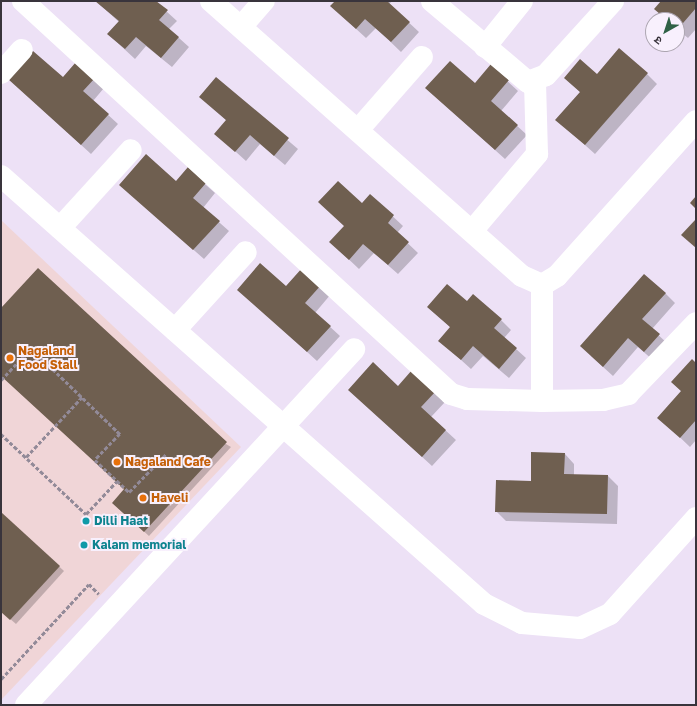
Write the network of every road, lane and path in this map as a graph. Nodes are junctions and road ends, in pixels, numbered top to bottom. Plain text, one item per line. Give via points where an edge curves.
1 (23, 1) edge
2 (212, 1) edge
3 (264, 1) edge
4 (432, 1) edge
5 (522, 1) edge
6 (613, 1) edge
7 (241, 28) junction
8 (485, 48) junction
9 (22, 50) dead end
10 (422, 57) dead end
11 (1, 73) edge
12 (535, 82) junction
13 (696, 121) edge
14 (358, 130) junction
15 (131, 150) dead end
16 (1, 176) edge
17 (60, 228) junction
18 (472, 231) junction
19 (246, 252) dead end
20 (542, 285) junction
21 (696, 323) edge
22 (175, 330) junction
23 (354, 350) dead end
24 (1, 380) edge
25 (82, 397) junction
26 (542, 401) junction
27 (284, 427) junction
28 (1, 434) edge
29 (167, 453) dead end
30 (26, 457) junction
31 (117, 481) junction
32 (696, 518) edge
33 (115, 609) junction
34 (1, 679) edge
35 (26, 705) edge

1 - 26 street via 451,394 466,399
2 - 7 street
3 - 7 street
4 - 8 street
5 - 8 street
6 - 12 street
7 - 14 street
8 - 12 street via 519,77
9 - 11 street
10 - 14 street
12 - 18 street via 537,154
13 - 20 street via 557,276
14 - 18 street
15 - 17 street
16 - 17 street
17 - 22 street
18 - 20 street via 522,276
19 - 22 street
20 - 26 street
21 - 26 street via 628,394 603,400
22 - 27 street
23 - 27 street
24 - 25 path via 31,348
25 - 30 path
25 - 31 path via 120,434 95,460
27 - 32 street via 484,604 522,623 580,628 610,614
27 - 33 street
28 - 30 path
29 - 31 path via 129,492
30 - 31 path via 86,514
33 - 34 path via 88,584
33 - 35 street

